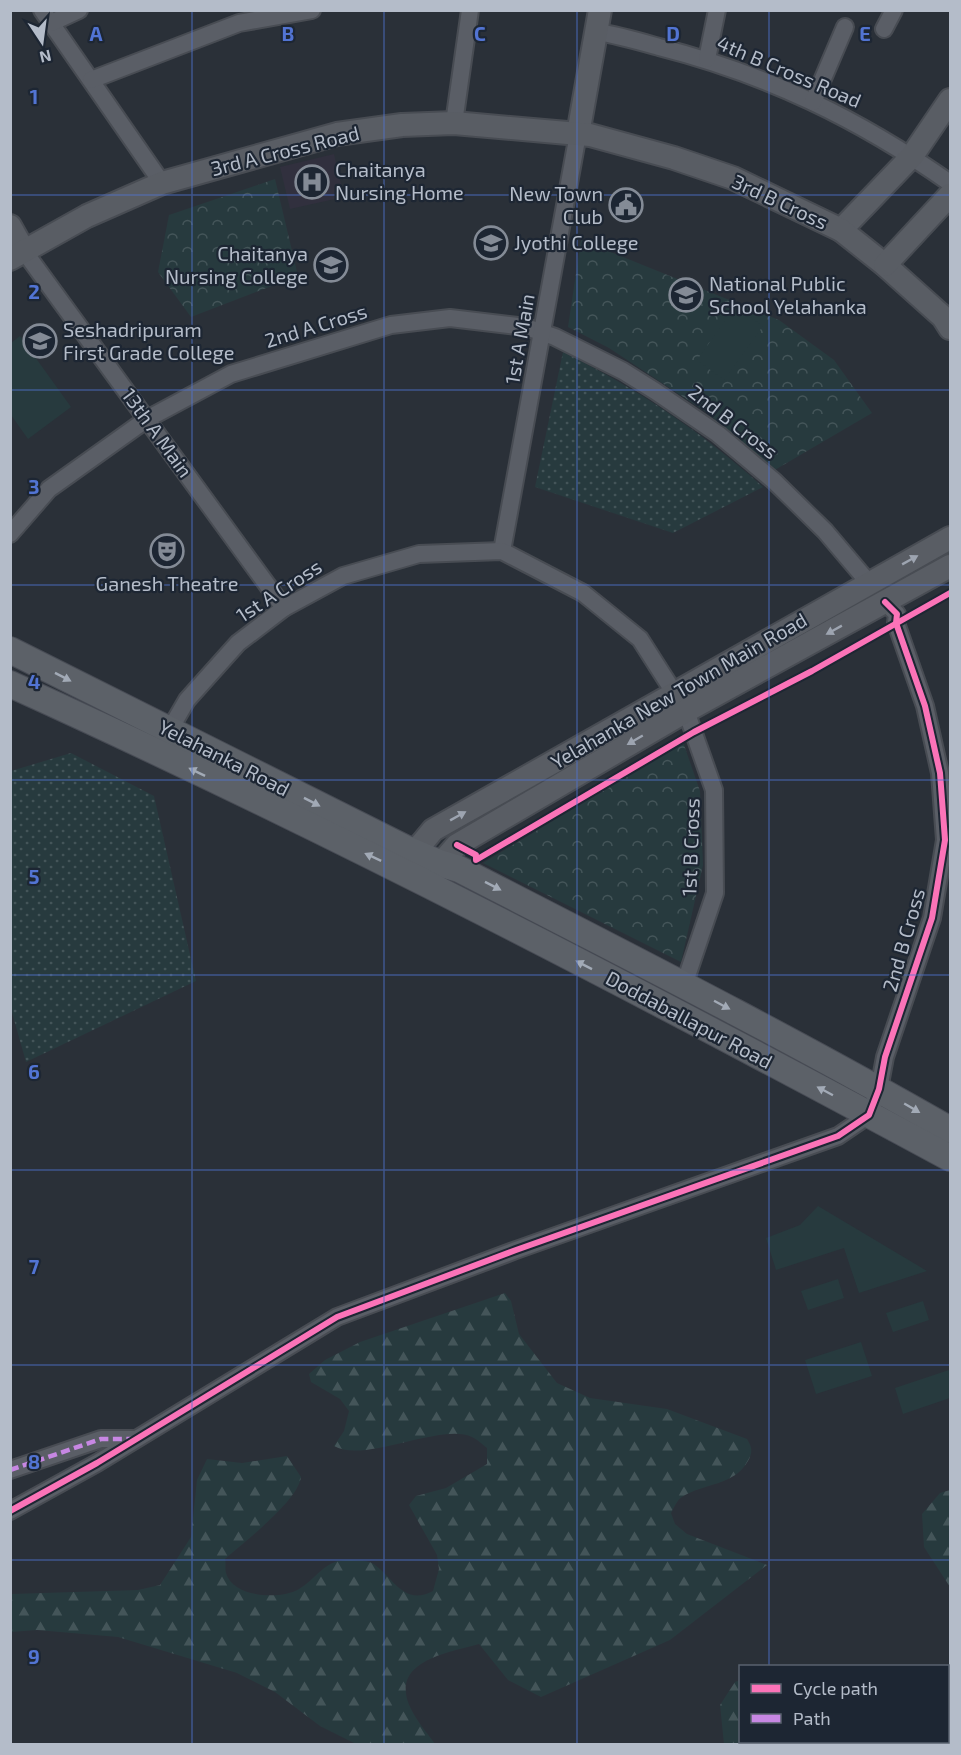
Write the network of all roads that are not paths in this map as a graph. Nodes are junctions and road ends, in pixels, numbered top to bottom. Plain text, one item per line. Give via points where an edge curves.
1 (79, 10) edge
2 (470, 10) edge
3 (717, 10) edge
4 (894, 10) edge
5 (306, 11) edge
6 (47, 17) edge
7 (598, 21) edge
8 (845, 27) dead end
9 (884, 29) dead end
10 (707, 59) junction
11 (91, 80) junction
12 (951, 100) edge
13 (813, 102) junction
14 (454, 123) junction
15 (578, 134) junction
16 (912, 156) junction
17 (162, 183) junction
18 (951, 183) edge
19 (951, 195) edge
20 (10, 226) edge
21 (841, 230) junction
22 (17, 255) edge
23 (885, 265) junction
24 (951, 328) edge
25 (542, 332) junction
26 (147, 419) junction
27 (10, 534) edge
28 (951, 538) edge
29 (502, 551) junction
30 (951, 566) edge
31 (869, 583) junction
32 (885, 602) junction
33 (284, 608) junction
34 (10, 650) edge
35 (10, 684) edge
36 (681, 702) junction
37 (174, 721) junction
38 (407, 861) junction
39 (432, 873) junction
40 (684, 985) junction
41 (879, 1089) junction
42 (869, 1115) junction
43 (951, 1130) edge
44 (951, 1158) edge
45 (135, 1439) junction
46 (10, 1470) edge
47 (10, 1511) edge

1 - 6 street
2 - 14 street
3 - 10 street
4 - 9 street
5 - 11 street via 239,23
6 - 11 street
7 - 10 street, 4th B Cross Road
7 - 15 street
8 - 13 street
10 - 13 street, 4th B Cross Road
11 - 17 street
12 - 16 street
13 - 16 street, 4th B Cross Road
14 - 15 street, 3rd A Cross Road
14 - 17 street, 3rd A Cross Road via 337,134
15 - 21 street, 3rd B Cross via 674,158 733,178
15 - 25 street, 1st A Main
16 - 18 street, 4th B Cross Road
16 - 21 street
17 - 22 street, 3rd A Cross Road via 87,216
19 - 23 street
20 - 22 street, 13th A Main
21 - 23 street, 3rd B Cross
22 - 26 street, 13th A Main
23 - 24 street, 3rd B Cross
25 - 26 street, 2nd A Cross via 450,318 392,325 231,374
25 - 29 street, 1st A Main
25 - 31 street, 2nd B Cross via 623,371 718,434 800,506
26 - 27 street, 2nd A Cross via 49,489
26 - 33 street, 13th A Main
31 -> 28 street, Yelahanka New Town Main Road
29 - 33 street, 1st A Cross via 419,554 343,576
29 - 36 street, 1st B Cross via 583,593 640,639
30 - 32 street, Yelahanka New Town Main Road
31 - 36 street, Yelahanka New Town Main Road
32 -> 36 street, Yelahanka New Town Main Road
32 - 41 street, 2nd B Cross via 897,614 896,624 925,706 940,772 945,840 932,918 885,1057
33 - 37 street, 1st A Cross via 238,643
34 -> 37 main road, Yelahanka Road
38 -> 35 main road, Yelahanka Road
38 -> 36 street, Yelahanka New Town Main Road via 433,830
36 -> 39 street, Yelahanka New Town Main Road via 453,848
36 - 40 street, 1st B Cross via 714,790 715,893
37 -> 38 main road, Yelahanka Road
38 - 39 main road, Yelahanka Road
39 -> 40 main road, Doddaballapur Road via 459,869
42 -> 39 main road, Doddaballapur Road
40 -> 41 main road, Doddaballapur Road
41 - 42 street, 2nd B Cross
41 -> 43 main road, Doddaballapur Road
42 - 44 main road, Doddaballapur Road
42 - 45 street via 838,1136 337,1317
45 - 46 street via 101,1439
45 - 47 street

